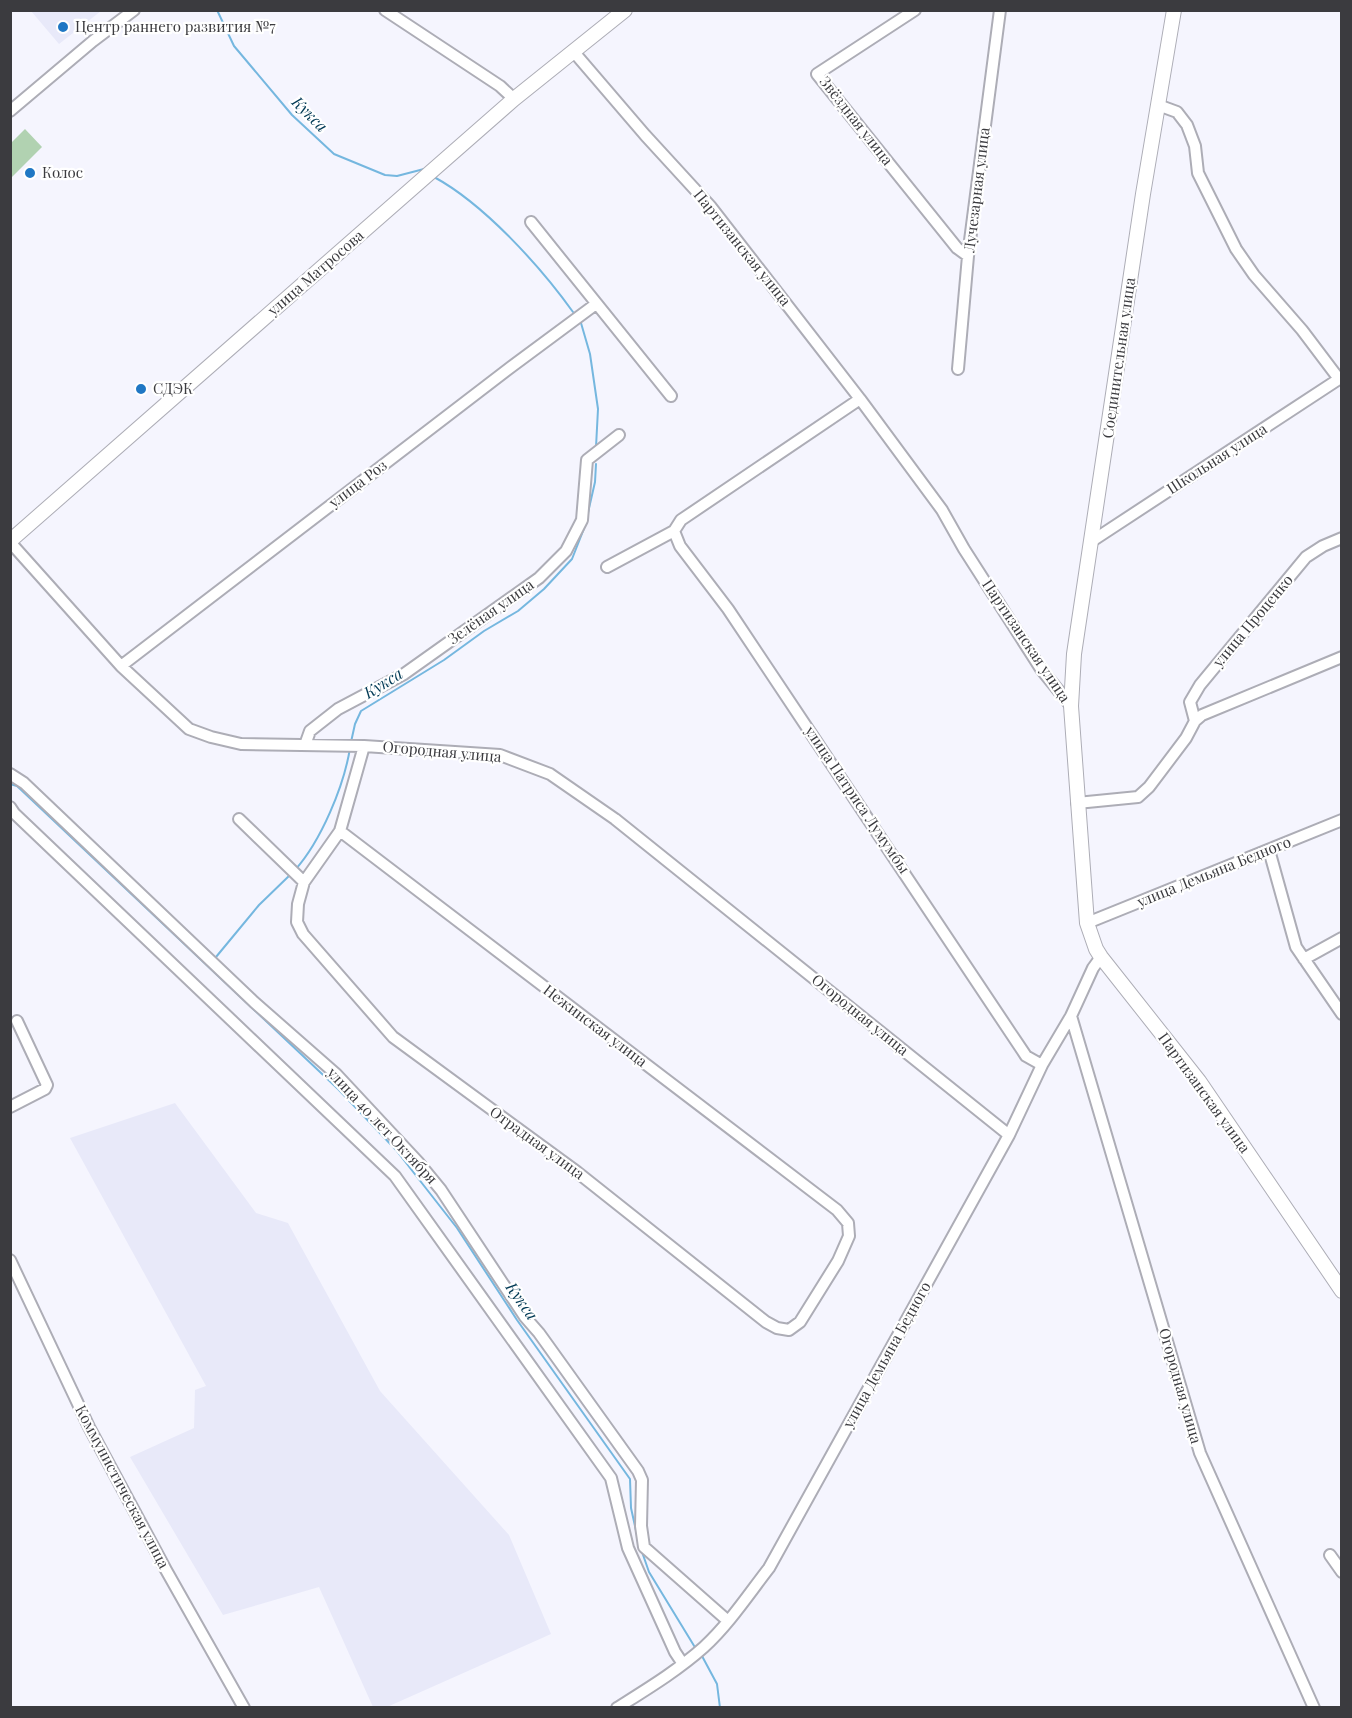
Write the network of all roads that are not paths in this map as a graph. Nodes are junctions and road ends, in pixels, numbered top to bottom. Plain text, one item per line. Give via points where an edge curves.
1 (134, 10) edge
2 (385, 10) edge
3 (625, 10) edge
4 (915, 10) edge
5 (1000, 10) edge
6 (1174, 10) edge
7 (573, 51) junction
8 (514, 99) junction
9 (1158, 105) junction
10 (10, 111) edge
11 (531, 222) dead end
12 (968, 256) junction
13 (596, 304) junction
14 (958, 369) dead end
15 (1340, 378) edge
16 (671, 396) dead end
17 (860, 399) junction
18 (619, 435) dead end
19 (674, 531) junction
20 (1341, 538) edge
21 (10, 541) edge
22 (1092, 541) junction
23 (607, 567) dead end
24 (1341, 657) edge
25 (121, 666) junction
26 (1071, 705) junction
27 (1195, 721) junction
28 (304, 745) junction
29 (360, 746) junction
30 (10, 774) edge
31 (1077, 803) junction
32 (10, 807) edge
33 (239, 819) dead end
34 (1341, 820) edge
35 (340, 831) junction
36 (1269, 850) junction
37 (304, 882) junction
38 (1087, 923) junction
39 (1341, 938) edge
40 (1101, 957) junction
41 (1304, 959) junction
42 (1341, 1014) edge
43 (1071, 1016) junction
44 (17, 1022) dead end
45 (1042, 1065) junction
46 (10, 1107) edge
47 (1009, 1135) junction
48 (10, 1260) edge
49 (1341, 1292) edge
50 (789, 1330) joint
51 (1330, 1555) dead end
52 (1341, 1572) edge
53 (728, 1621) junction
54 (683, 1664) junction
55 (244, 1707) edge
56 (617, 1707) edge
57 (1314, 1707) edge

1 - 10 street
2 - 8 street
3 - 7 street, улица Матросова
4 - 12 street, Звёздная улица via 817,74 957,249
5 - 12 street, Лучезарная улица
6 - 9 street, Соединительная улица
7 - 8 street, улица Матросова
7 - 17 street, Партизанская улица via 711,207
8 - 21 street, улица Матросова
9 - 15 street via 1177,112 1187,125 1195,146 1198,173 1236,249
9 - 22 street, Соединительная улица
11 - 13 street
12 - 14 street, Лучезарная улица
13 - 16 street
13 - 25 street, улица Роз
15 - 22 street, Школьная улица
17 - 19 street via 681,520
17 - 26 street, Партизанская улица via 942,510 1041,669
18 - 28 street, Зелёная улица via 587,460 582,520 566,550 539,578 404,674 338,709 310,731
19 - 23 street
19 - 45 street, улица Патриса Лумумбы via 680,546 754,647 1026,1056
20 - 27 street, улица Проценко via 1306,557 1200,685 1190,702
21 - 25 street, Огородная улица
22 - 26 street, Соединительная улица via 1074,654
24 - 27 street
25 - 28 street, Огородная улица via 189,729 241,744
26 - 31 street, Партизанская улица
27 - 31 street via 1138,797
28 - 29 street, Огородная улица
29 - 35 street
29 - 47 street, Огородная улица via 500,755 550,774 615,819
30 - 53 street, улица 40 лет Октября via 336,1074 418,1162 638,1471 642,1480 644,1547
31 - 38 street, Партизанская улица
32 - 54 street, улица 40 лет Октября via 394,1176 610,1478 628,1548
33 - 37 street
34 - 36 street, улица Демьяна Бедного
35 - 37 street
35 - 50 street, Нежинская улица via 828,1203 848,1223 849,1236 838,1261 800,1322
36 - 38 street, улица Демьяна Бедного
36 - 41 street via 1296,946
37 - 50 street, Отрадная улица via 297,922 303,934 393,1037 577,1172 766,1322
38 - 40 street, Партизанская улица
39 - 41 street
40 - 43 street, улица Демьяна Бедного
40 - 49 street, Партизанская улица via 1199,1081
41 - 42 street
43 - 45 street, улица Демьяна Бедного
43 - 57 street, Огородная улица via 1200,1453
44 - 46 street via 47,1086
45 - 47 street, улица Демьяна Бедного
47 - 53 street, улица Демьяна Бедного via 769,1568
48 - 55 street, Коммунистическая улица via 89,1428
51 - 52 street
53 - 54 street, улица Демьяна Бедного
54 - 56 street, улица Демьяна Бедного

